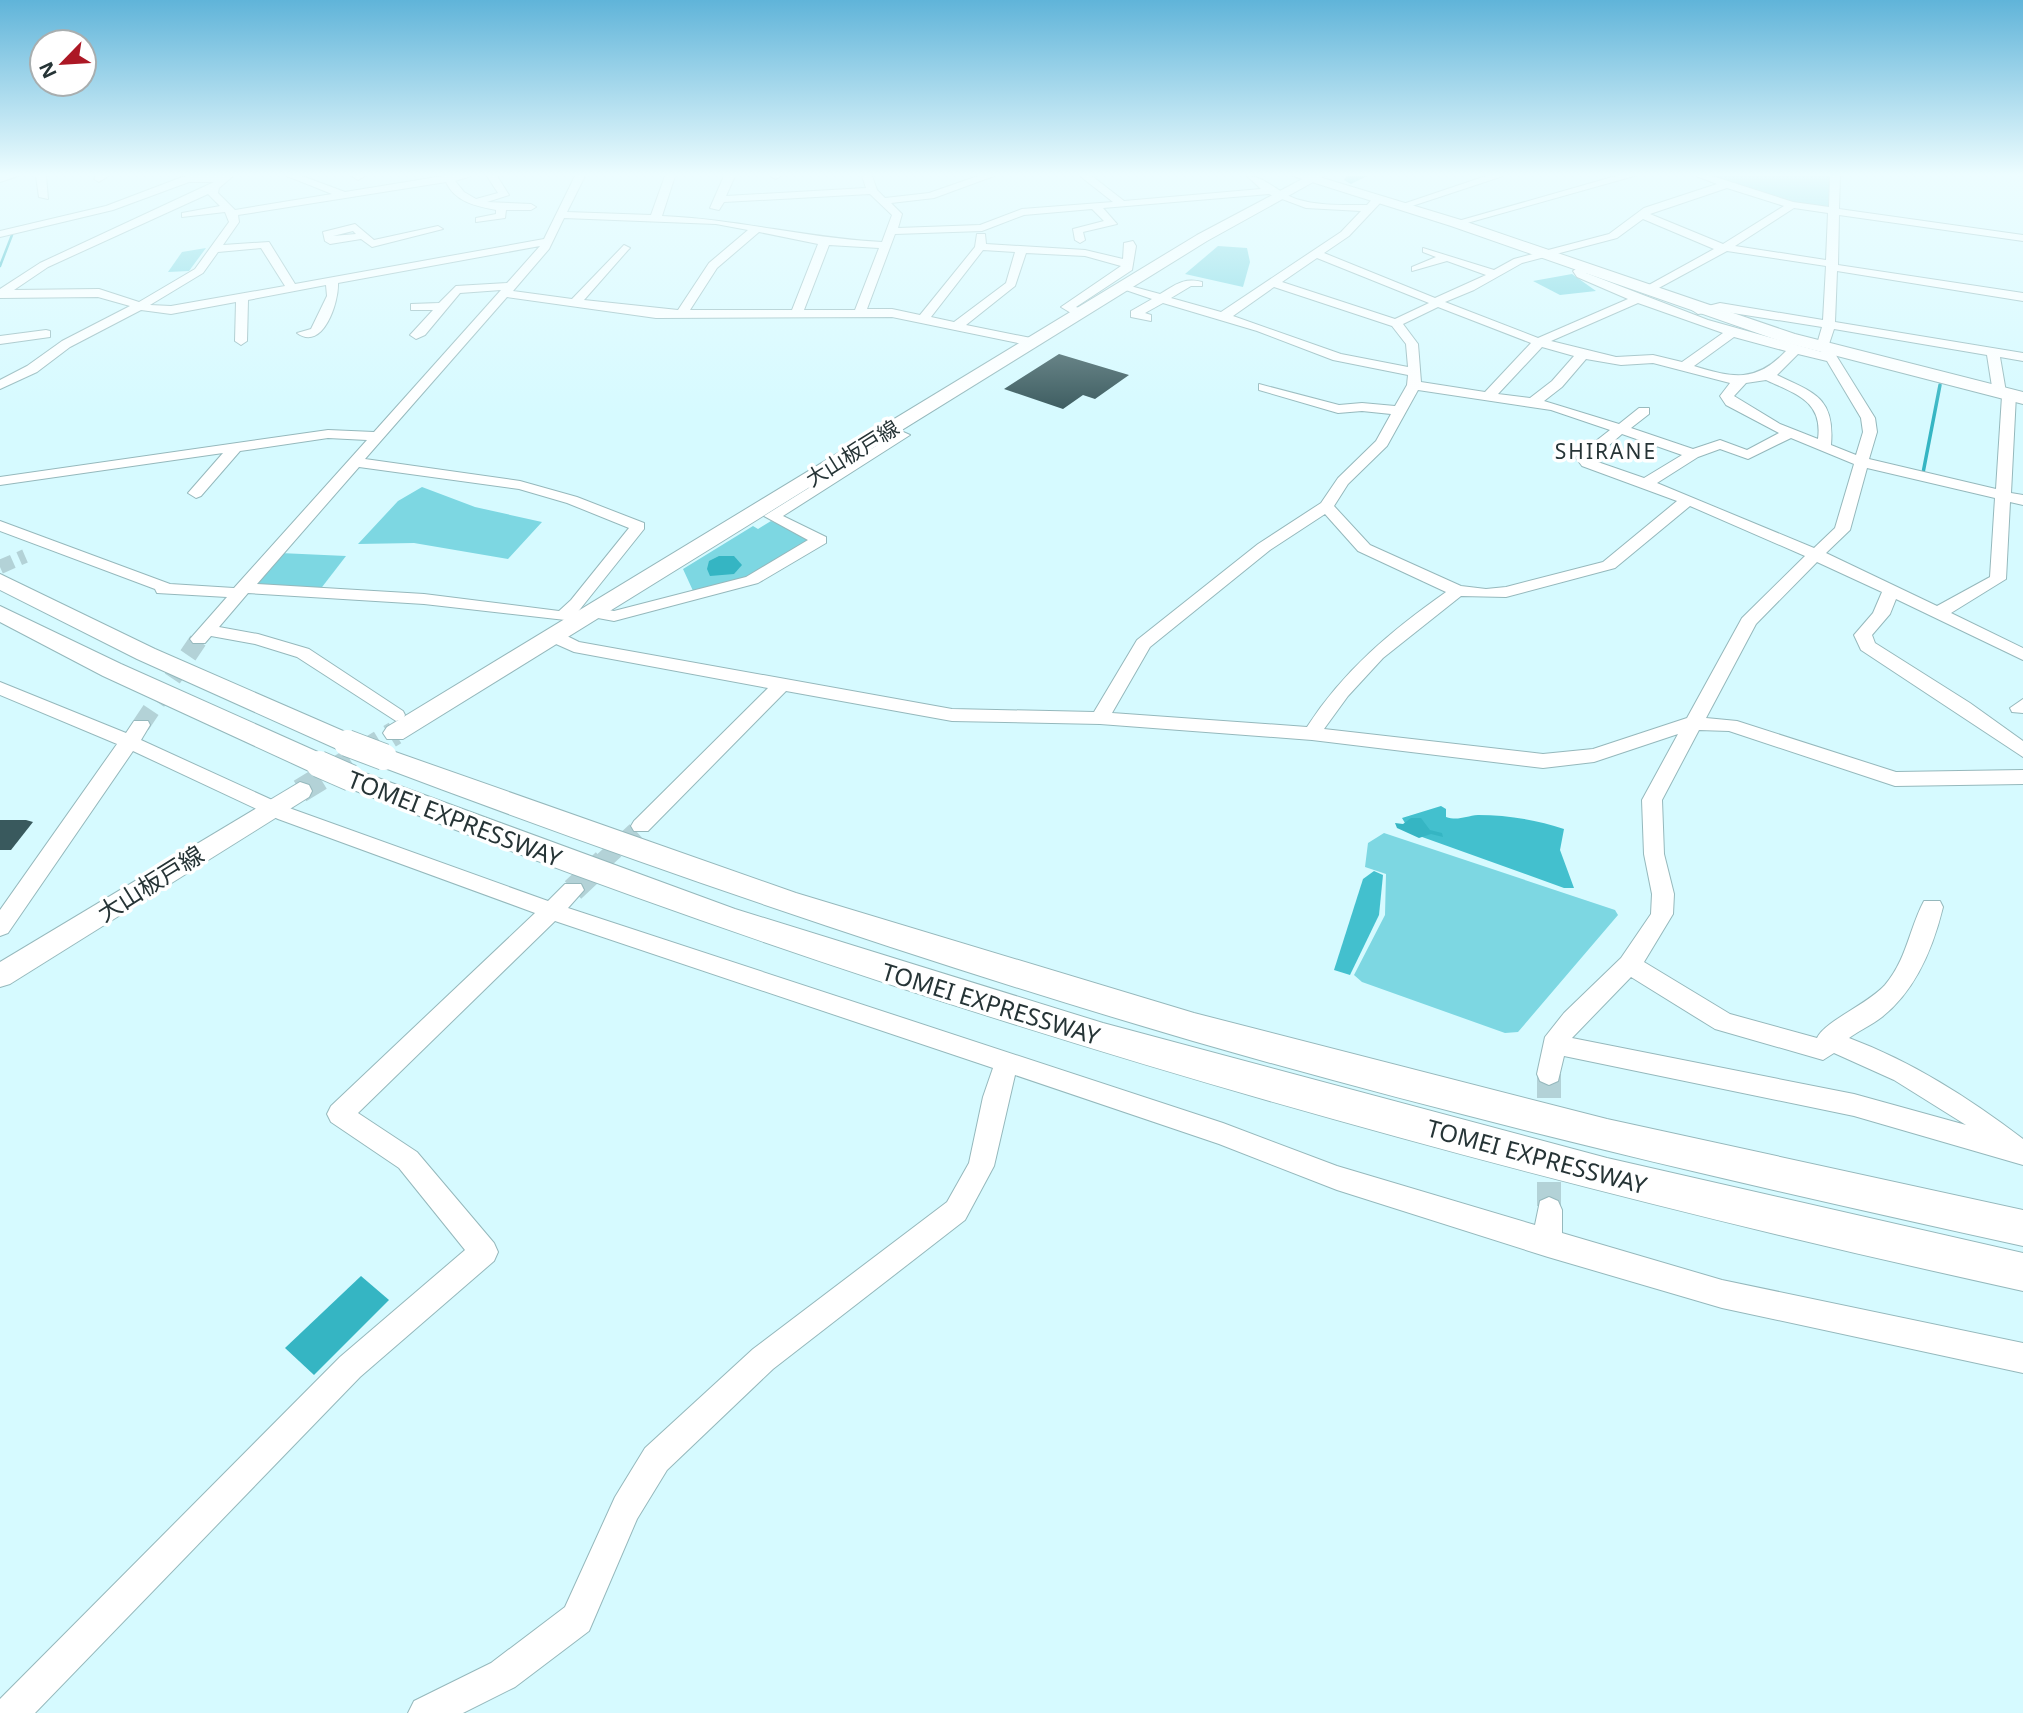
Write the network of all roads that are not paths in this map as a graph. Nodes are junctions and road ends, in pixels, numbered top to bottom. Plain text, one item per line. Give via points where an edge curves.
1 (63, 256) edge
2 (211, 256) edge
3 (267, 256) edge
4 (430, 256) edge
5 (536, 256) edge
6 (617, 256) edge
7 (724, 256) edge
8 (817, 256) edge
9 (882, 256) edge
10 (973, 256) edge
11 (1019, 256) edge
12 (1027, 256) edge
13 (1097, 256) edge
14 (1130, 256) edge
15 (1175, 256) edge
16 (1313, 256) edge
17 (1322, 256) edge
18 (1443, 256) edge
19 (1538, 256) edge
20 (1548, 256) edge
21 (1710, 256) edge
22 (1772, 256) edge
23 (1832, 256) edge
24 (1446, 257) junction
25 (1058, 264) dead end
26 (1129, 264) junction
27 (1832, 266) junction
28 (1582, 268) junction
29 (1416, 269) dead end
30 (1492, 273) junction
31 (332, 281) junction
32 (1190, 282) dead end
33 (1273, 283) junction
34 (1123, 287) junction
35 (292, 288) junction
36 (507, 290) junction
37 (1, 294) edge
38 (1639, 295) junction
39 (242, 297) junction
40 (2023, 297) edge
41 (1161, 298) junction
42 (1437, 301) junction
43 (576, 302) junction
44 (142, 306) junction
45 (443, 306) junction
46 (415, 307) dead end
47 (1698, 310) junction
48 (860, 311) junction
49 (797, 312) junction
50 (683, 313) junction
51 (1080, 313) junction
52 (1136, 315) dead end
53 (1224, 316) junction
54 (923, 319) junction
55 (1396, 323) junction
56 (1829, 324) junction
57 (957, 326) junction
58 (1733, 332) junction
59 (46, 334) dead end
60 (303, 334) dead end
61 (416, 335) dead end
62 (4, 339) edge
63 (245, 339) dead end
64 (1539, 341) junction
65 (1032, 342) junction
66 (1795, 350) junction
67 (1993, 352) junction
68 (1584, 353) junction
69 (1827, 354) junction
70 (0, 355) edge
71 (2023, 357) edge
72 (1682, 368) junction
73 (1767, 375) junction
74 (1415, 379) junction
75 (1744, 379) junction
76 (0, 385) edge
77 (1264, 387) dead end
78 (2011, 396) edge
79 (1487, 397) junction
80 (1532, 403) junction
81 (1401, 411) junction
82 (1644, 411) dead end
83 (1620, 428) junction
84 (890, 430) junction
85 (1790, 433) junction
86 (376, 436) junction
87 (1824, 447) junction
88 (235, 448) junction
89 (1693, 454) junction
90 (353, 462) junction
91 (1862, 462) junction
92 (0, 481) edge
93 (1647, 482) junction
94 (196, 493) dead end
95 (2003, 495) junction
96 (1689, 499) junction
97 (2023, 500) edge
98 (1326, 506) junction
99 (0, 526) edge
100 (46, 545) junction
101 (1819, 554) junction
102 (25, 555) tunnel mouth
103 (0, 581) edge
104 (239, 590) junction
105 (1891, 590) junction
106 (1458, 591) junction
107 (0, 613) edge
108 (1938, 613) junction
109 (573, 621) junction
110 (2023, 655) edge
111 (781, 685) junction
112 (0, 688) edge
113 (1100, 718) junction
114 (1692, 723) junction
115 (141, 725) tunnel mouth
116 (1312, 734) junction
117 (392, 735) junction
118 (129, 743) junction
119 (2023, 751) edge
120 (2022, 779) edge
121 (300, 791) tunnel mouth
122 (271, 808) junction
123 (641, 826) tunnel mouth
124 (573, 890) tunnel mouth
125 (1932, 907) dead end
126 (552, 911) junction
127 (0, 927) edge
128 (1629, 964) junction
129 (0, 976) edge
130 (1828, 1040) junction
131 (1554, 1044) junction
132 (1006, 1064) junction
133 (1549, 1074) tunnel mouth
134 (2022, 1152) edge
135 (1549, 1210) tunnel mouth
136 (2023, 1228) edge
137 (1548, 1244) junction
138 (2023, 1272) edge
139 (2023, 1359) edge
140 (11, 1713) edge
141 (426, 1713) edge

1 - 37 street
2 - 44 street via 199,271
3 - 35 street
4 - 31 street
5 - 36 street
6 - 43 street
7 - 50 street via 697,281
8 - 49 street
9 - 48 street
10 - 54 street
11 - 57 street via 1011,284
12 - 25 street
13 - 26 street
14 - 26 street
15 - 34 main road, 大山板戸線
16 - 33 street
17 - 42 street
18 - 24 street
19 - 30 street
20 - 28 highway
21 - 38 street
22 - 27 street
23 - 27 street
24 - 29 street
24 - 30 street
26 - 51 street via 1121,274 1067,307
27 - 40 street
27 - 56 street
28 - 38 street via 1581,275
28 - 47 highway
30 - 42 street
31 - 35 street
31 - 60 street via 333,296 316,332
32 - 41 street
33 - 53 street
33 - 55 street
34 - 41 street
34 - 51 main road, 大山板戸線
35 - 39 street
36 - 43 street
36 - 45 street via 456,290
36 - 86 street
37 - 44 street via 99,293
38 - 58 street
38 - 64 street
39 - 44 street via 171,310
39 - 63 street
41 - 52 street
41 - 53 street
42 - 55 street via 1430,309
42 - 64 street
43 - 50 street via 656,314
44 - 76 street via 66,344
45 - 46 street
45 - 61 street
47 - 56 street via 1715,307
47 - 69 highway
48 - 49 street
48 - 54 street
49 - 50 street
51 - 65 main road, 大山板戸線
53 - 74 street
54 - 57 street
55 - 74 street via 1412,344
56 - 67 street
56 - 69 street
57 - 65 street
58 - 66 street
58 - 72 street
59 - 62 street
62 - 70 street
64 - 68 street
64 - 79 street
65 - 84 main road, 大山板戸線
66 - 69 street
66 - 73 street
67 - 71 street
67 - 78 street
68 - 72 street via 1625,362 1655,360
68 - 80 street via 1557,384
69 - 78 highway
69 - 91 street via 1868,418 1870,432
72 - 75 street
73 - 75 street
73 - 87 street via 1818,406 1826,419
74 - 79 street
74 - 81 street
75 - 85 street via 1728,391 1731,402
77 - 81 street via 1338,409
78 - 95 street
79 - 80 street
80 - 83 street
81 - 98 street via 1382,443 1343,481
82 - 83 street
83 - 89 street
83 - 93 street via 1583,458
84 - 109 main road, 大山板戸線
84 - 109 street via 903,435 772,516 820,540 777,568 752,580 614,616
85 - 87 street
85 - 89 street via 1748,455 1720,444
86 - 88 street via 328,434
86 - 90 street
87 - 91 street
88 - 92 street
88 - 94 street
89 - 93 street
90 - 104 street
90 - 109 street via 520,485 638,526 577,604
91 - 95 street
91 - 101 street via 1842,530
93 - 96 street
95 - 97 street
95 - 108 street via 1998,579
96 - 101 street
96 - 106 street via 1609,565 1506,592
98 - 106 street via 1364,548
98 - 113 street via 1264,547 1143,644
99 - 100 street
100 - 102 street
100 - 104 street via 163,589
101 - 105 street
101 - 114 street via 1748,622
103 - 117 highway, TOMEI EXPRESSWAY, bridge via 146,654 347,743
104 - 109 street via 424,599
104 - 117 street via 202,635 258,639 303,653
105 - 108 street
105 - 119 street via 1881,614 1863,635 1867,646
106 - 116 street via 1359,670
107 - 138 highway, TOMEI EXPRESSWAY, bridge via 136,682 477,829 908,979 1185,1063 1707,1201
108 - 110 street
109 - 111 street via 574,647
109 - 117 main road, 大山板戸線
111 - 113 street via 952,715
111 - 123 street
112 - 118 street
113 - 116 street
114 - 116 street via 1594,755 1543,761
114 - 120 street via 1730,725 1895,779
114 - 128 street via 1652,800 1662,914
115 - 118 street
117 - 136 highway, TOMEI EXPRESSWAY via 515,808 750,891 1197,1028 1698,1157
118 - 122 street
118 - 127 street
121 - 122 main road, 大山板戸線
122 - 126 street
122 - 129 main road, 大山板戸線
124 - 126 street
125 - 130 street via 1926,934 1893,993
126 - 132 street
126 - 140 street via 340,1115 408,1160 484,1252 350,1367
128 - 130 street via 1723,1022 1823,1049
128 - 131 street
130 - 134 street via 1894,1066 1936,1089
131 - 133 street
131 - 134 street via 1854,1105
132 - 137 street via 1223,1134 1338,1178
132 - 141 street via 982,1166 956,1211 763,1359 656,1459 626,1508 577,1619 503,1675
135 - 137 street
137 - 139 street via 1722,1294

